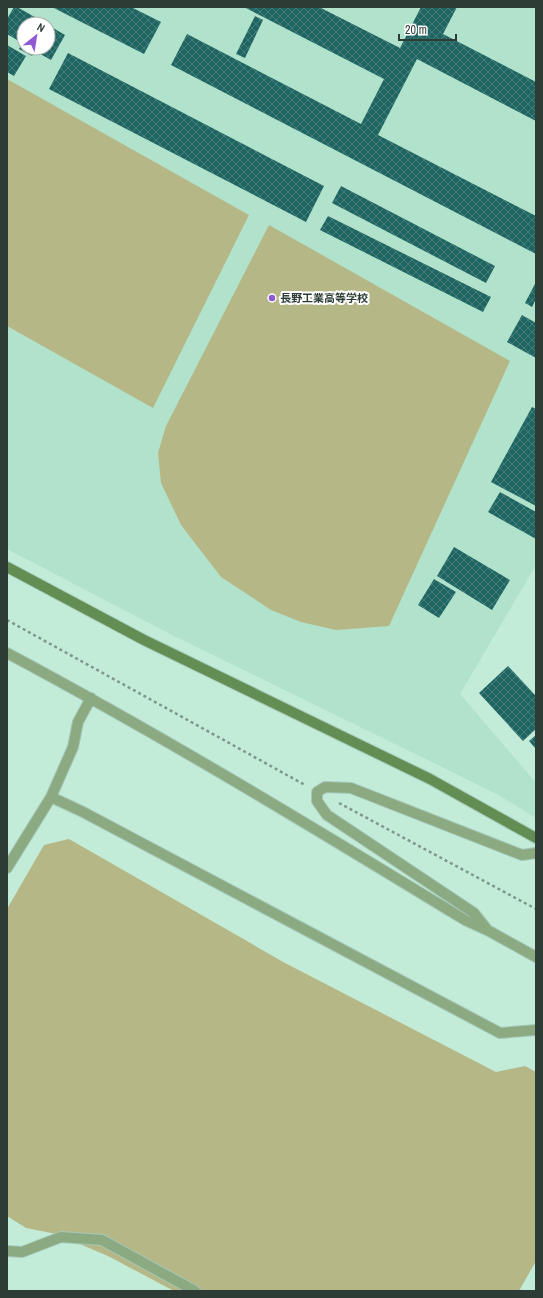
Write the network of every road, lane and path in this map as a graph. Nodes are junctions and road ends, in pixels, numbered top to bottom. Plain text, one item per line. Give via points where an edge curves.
1 (7, 567) edge
2 (7, 620) edge
3 (7, 653) edge
4 (91, 698) junction
5 (317, 792) junction
6 (51, 797) junction
7 (536, 838) edge
8 (536, 853) edge
9 (7, 868) edge
10 (536, 909) edge
11 (489, 931) junction
12 (536, 957) edge
13 (536, 1030) edge
14 (7, 1251) edge
15 (195, 1291) edge

1 - 7 street via 144,640 430,779
2 - 5 path
3 - 4 lane
4 - 6 lane via 78,722 73,747
4 - 11 lane via 282,809 465,920
5 - 8 lane via 325,786 351,788 522,855
5 - 10 path
5 - 11 lane via 317,801 328,815 474,914
6 - 9 lane
6 - 13 lane via 500,1033
11 - 12 lane
14 - 15 lane via 22,1252 61,1237 102,1240

